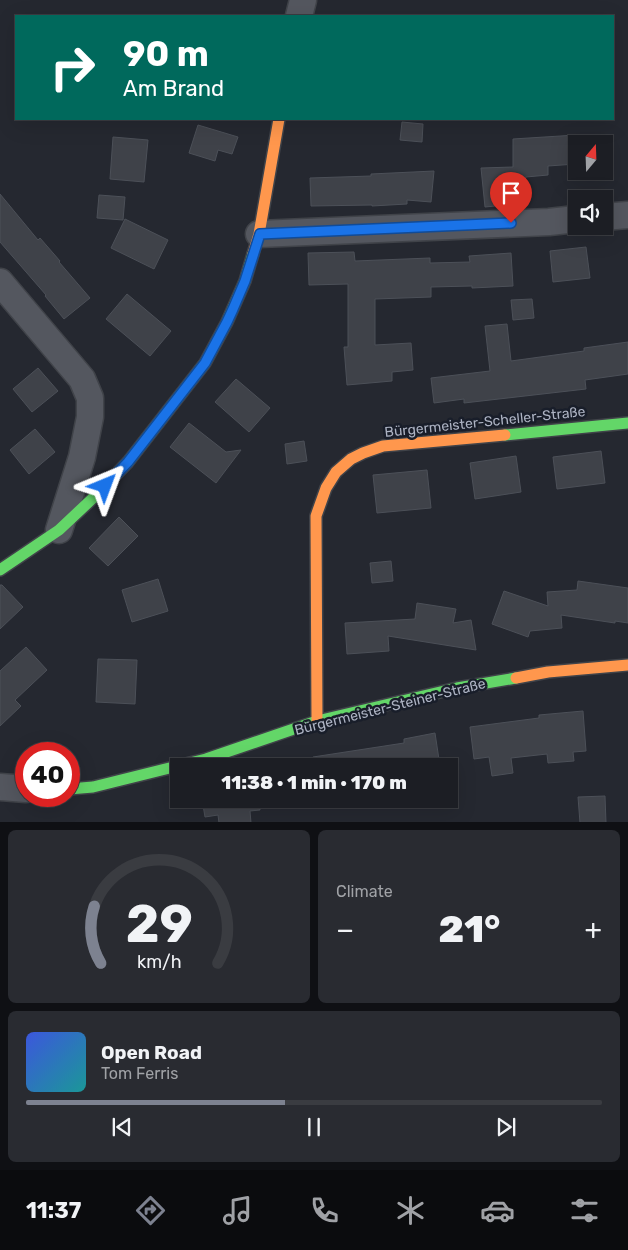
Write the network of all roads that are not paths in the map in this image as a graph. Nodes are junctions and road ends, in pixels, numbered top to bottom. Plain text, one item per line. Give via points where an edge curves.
1 (304, 0) edge
2 (299, 15) edge
3 (279, 120) edge
4 (628, 215) edge
5 (613, 216) edge
6 (568, 220) edge
7 (260, 234) junction
8 (0, 282) edge
9 (628, 423) edge
10 (59, 530) junction
11 (0, 570) edge
12 (628, 665) edge
13 (317, 721) junction
14 (0, 787) edge
15 (15, 788) edge
16 (80, 788) edge

1 - 2 street
3 - 7 street
4 - 5 street
6 - 7 street
7 - 10 street via 227,322 205,363 128,462
8 - 10 street via 82,378 90,398 90,417 82,456
9 - 13 street, Bürgermeister-Scheller-Straße via 384,446 360,454 341,466 328,481 316,516
10 - 11 street
12 - 13 street, Bürgermeister-Steiner-Straße via 548,672 457,688
13 - 16 street, Bürgermeister-Steiner-Straße via 206,759
14 - 15 street

